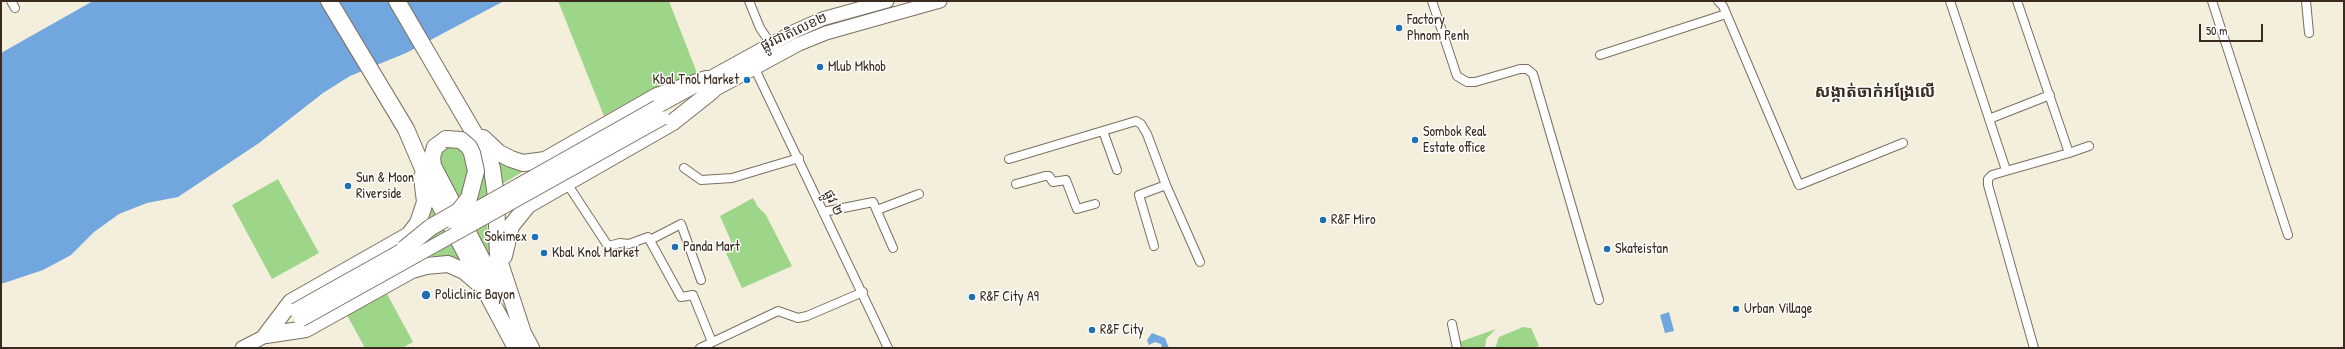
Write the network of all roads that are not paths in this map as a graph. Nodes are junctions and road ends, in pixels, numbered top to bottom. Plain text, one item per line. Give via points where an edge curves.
1 (329, 1) edge
2 (397, 1) edge
3 (749, 1) edge
4 (887, 1) edge
5 (940, 1) edge
6 (1432, 1) edge
7 (1718, 1) edge
8 (1950, 1) edge
9 (2017, 1) edge
10 (2212, 1) edge
11 (2306, 1) edge
12 (1726, 14) junction
13 (2309, 33) dead end
14 (771, 44) junction
15 (1600, 55) dead end
16 (755, 69) junction
17 (709, 85) junction
18 (2050, 96) junction
19 (660, 113) junction
20 (1988, 119) junction
21 (472, 127) junction
22 (1103, 131) junction
23 (1903, 143) dead end
24 (2089, 146) dead end
25 (2069, 153) junction
26 (417, 156) junction
27 (798, 158) junction
28 (1009, 159) dead end
29 (684, 168) dead end
30 (1117, 170) dead end
31 (2006, 170) junction
32 (566, 182) junction
33 (1016, 184) dead end
34 (1166, 185) junction
35 (919, 194) dead end
36 (1095, 204) dead end
37 (877, 210) junction
38 (823, 212) junction
39 (2288, 234) dead end
40 (650, 240) junction
41 (401, 245) junction
42 (1154, 246) dead end
43 (893, 248) dead end
44 (1200, 262) dead end
45 (412, 270) junction
46 (701, 280) dead end
47 (509, 291) junction
48 (863, 292) junction
49 (488, 294) junction
50 (1599, 300) dead end
51 (298, 315) junction
52 (1452, 324) dead end
53 (266, 335) junction
54 (712, 342) junction
55 (523, 345) edge
56 (242, 348) edge
57 (700, 348) edge
58 (888, 348) edge
59 (1457, 348) edge
60 (2034, 348) edge

1 - 26 highway via 398,115
2 - 21 highway
3 - 14 street via 760,28
4 - 14 main road, ផ្លូវជាតិលេខ២ via 822,20
5 - 16 main road, ផ្លូវជាតិលេខ២ via 826,33 799,44
6 - 50 street via 1457,76 1467,82 1475,82 1520,69 1527,69 1533,74
7 - 12 street
8 - 20 street
9 - 18 street
10 - 39 street
11 - 13 street
12 - 15 street
12 - 23 street via 1799,185
14 - 17 main road, ផ្លូវជាតិលេខ២
16 - 17 main road, ផ្លូវជាតិលេខ២
16 - 27 street, ផ្លូវ ២
17 - 19 main road
17 - 21 highway via 657,96 545,160 534,163 523,163 499,153
17 - 32 highway via 673,122
18 - 20 street
18 - 25 street
19 - 41 main road, bridge
19 - 51 main road, bridge
20 - 31 street
21 - 47 highway via 492,168 496,197 498,257
22 - 28 street
22 - 30 street
22 - 34 street via 1136,121 1141,124
24 - 25 street
25 - 31 street
26 - 41 highway via 425,202 414,230
26 - 49 highway via 432,190
27 - 29 street via 732,178 701,180
27 - 38 street, ផ្លូវ ២
31 - 60 street via 1992,175 1988,179 1988,185
32 - 40 street via 608,246 629,244 647,237
32 - 47 highway via 528,205 511,226 504,248
33 - 36 street via 1045,176 1049,176 1053,182 1066,180 1077,209
34 - 42 street via 1139,195
34 - 44 street
35 - 37 street
37 - 38 street via 872,202
37 - 43 street
38 - 48 street, ផ្លូវ ២
40 - 46 street via 681,224
40 - 54 street via 682,297 693,296
41 - 45 highway via 415,237 423,239 426,243 429,253 427,258
41 - 51 main road, bridge
41 - 53 highway via 291,302
41 - 55 highway, bridge via 431,227 459,211 465,206 476,171 472,153 461,140 446,139 435,147 433,166 506,304
45 - 49 highway via 448,264 469,274
45 - 53 highway via 306,329
47 - 55 highway
48 - 54 street via 807,316 798,318 778,311
48 - 58 street, ផ្លូវ ២
49 - 55 highway
51 - 53 main road
52 - 59 street
53 - 56 main road
54 - 57 street

